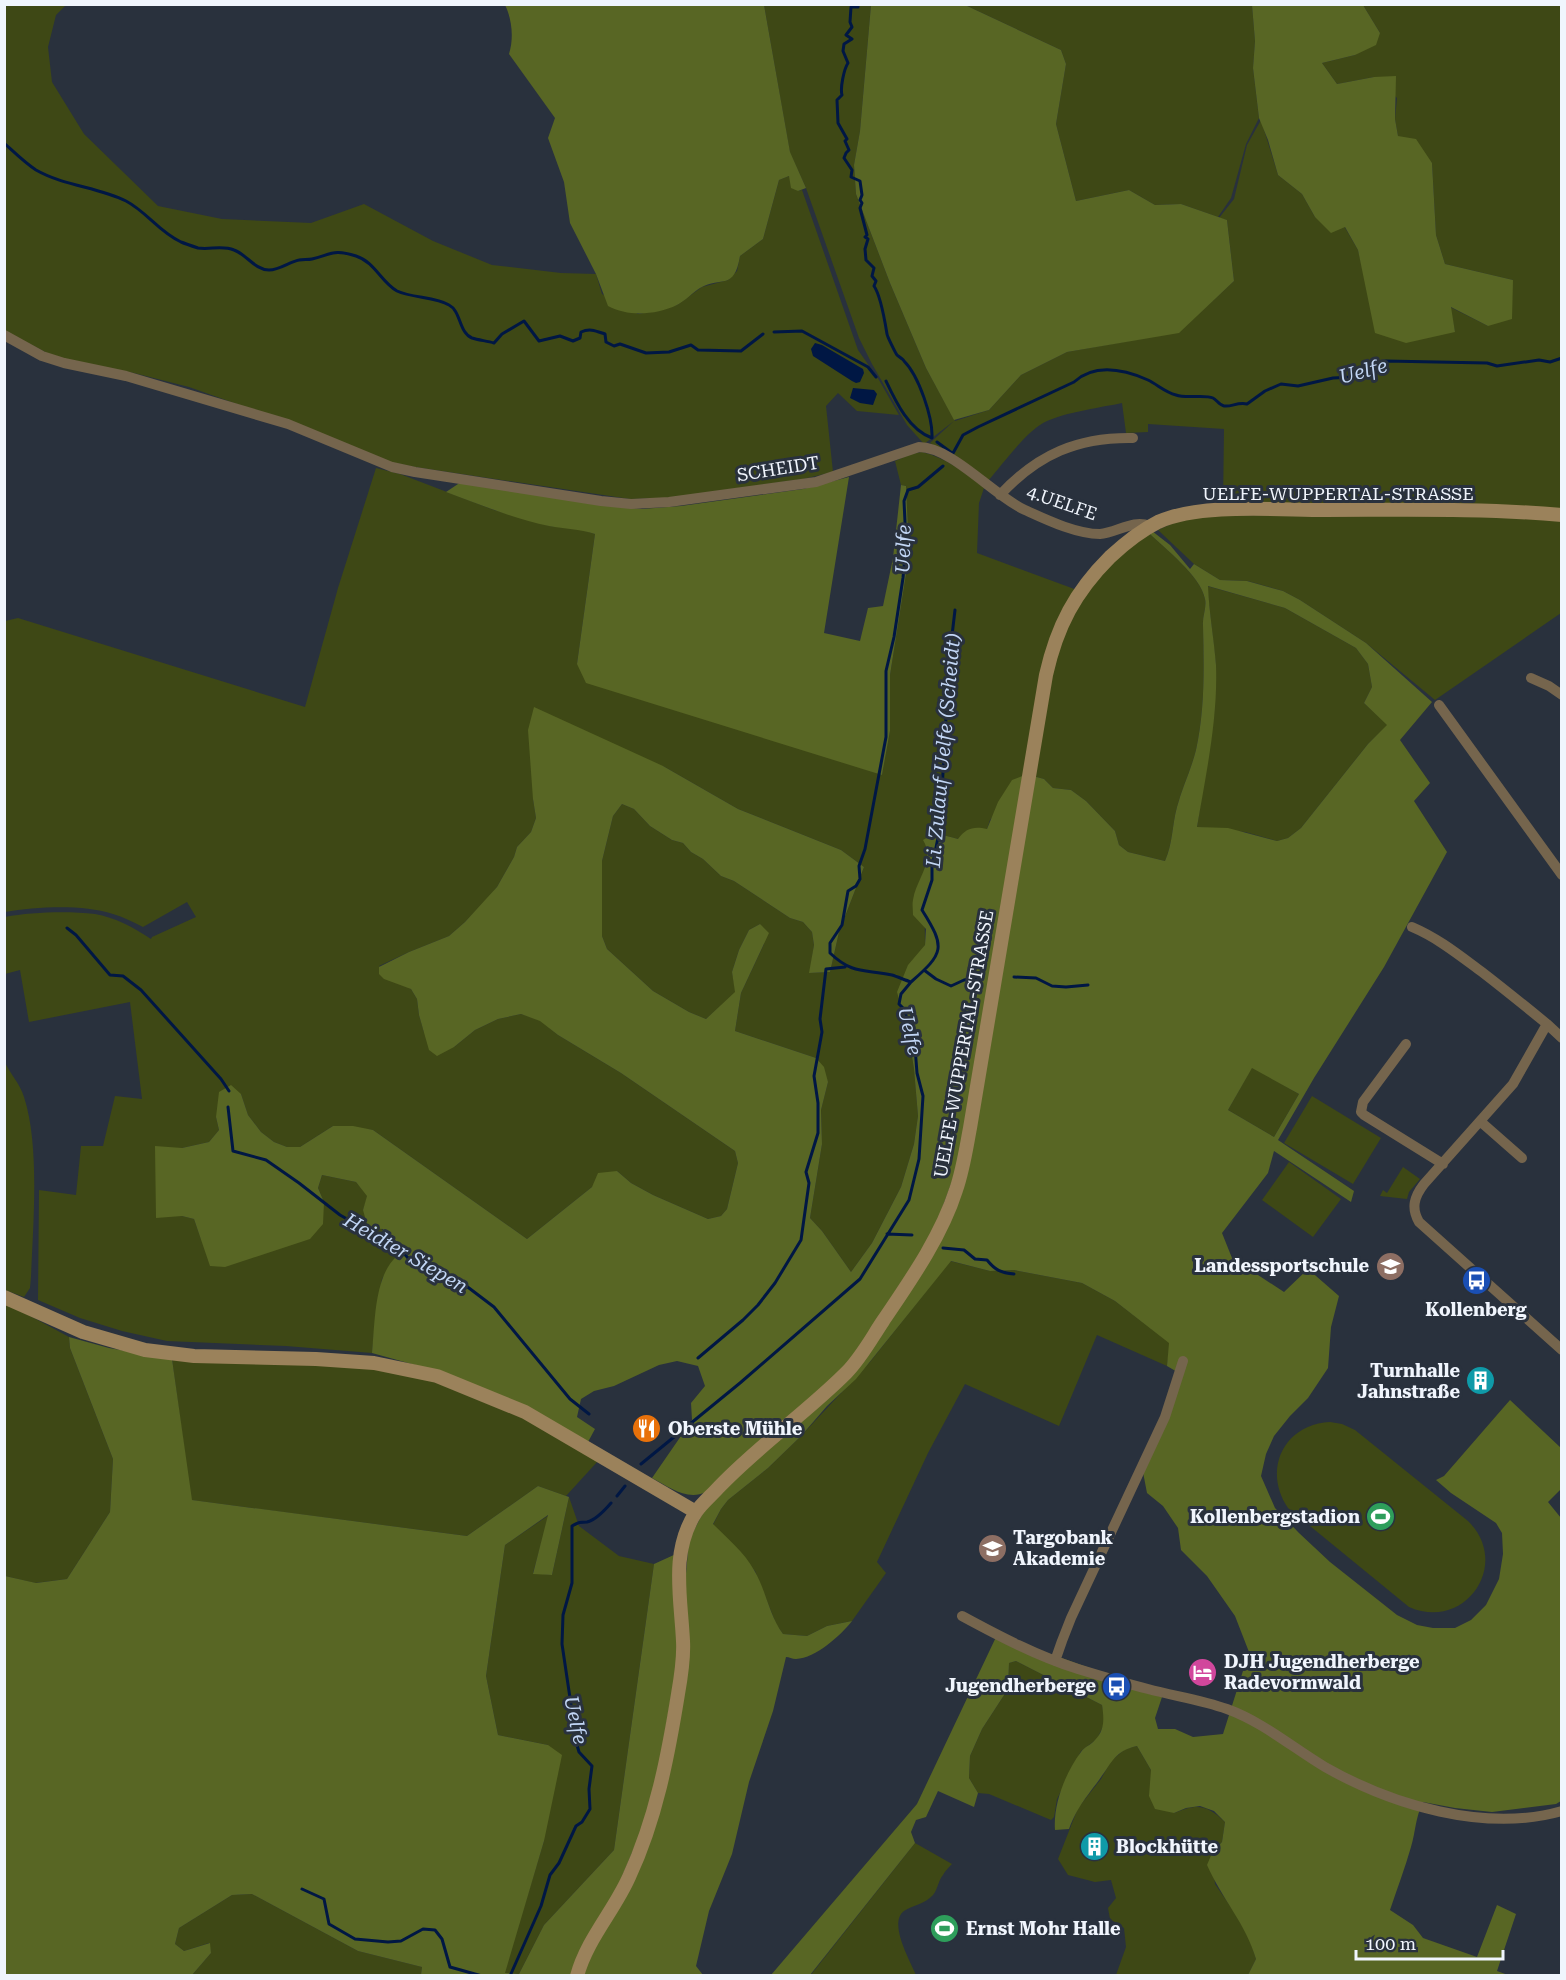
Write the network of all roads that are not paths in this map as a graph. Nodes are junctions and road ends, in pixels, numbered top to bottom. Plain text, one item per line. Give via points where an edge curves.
1 (4, 335) edge
2 (1133, 438) dead end
3 (924, 447) joint
4 (1000, 495) junction
5 (1562, 515) edge
6 (1149, 526) junction
7 (1531, 678) dead end
8 (1562, 695) edge
9 (1439, 705) dead end
10 (1562, 875) edge
11 (1412, 927) dead end
12 (1547, 1024) junction
13 (1562, 1038) edge
14 (1406, 1044) dead end
15 (1481, 1122) junction
16 (1521, 1158) dead end
17 (1443, 1164) junction
18 (4, 1297) edge
19 (1562, 1350) edge
20 (1183, 1361) dead end
21 (696, 1512) junction
22 (962, 1616) dead end
23 (1055, 1662) junction
24 (1562, 1811) edge
25 (577, 1976) edge

1 - 3 street, SCHEIDT via 42,356 126,376 288,424 392,467 602,501 669,502 816,482
2 - 4 street, 4.UELFE via 1102,439 1063,449 1015,478
3 - 4 street, 4.UELFE via 946,456
4 - 6 street, 4.UELFE via 1024,510 1088,532
5 - 6 main road, UELFE-WUPPERTAL-STRASSE via 1223,510 1184,514
6 - 21 main road, UELFE-WUPPERTAL-STRASSE via 1118,550 1080,591 1050,655 966,1151 946,1214 904,1288 847,1372 742,1464
7 - 8 street
9 - 10 street
11 - 12 street via 1452,949
12 - 13 street
12 - 15 street via 1513,1084
14 - 17 street via 1363,1102 1361,1112
15 - 16 street
15 - 17 street
17 - 19 street via 1417,1193 1415,1211 1419,1222
18 - 21 main road via 83,1332 145,1350 194,1356 345,1361 437,1376 525,1412
20 - 23 street via 1165,1417 1071,1618
21 - 25 main road, UELFE-WUPPERTAL-STRASSE via 680,1555 682,1667 658,1796 633,1870 588,1946
22 - 23 street
23 - 24 street via 1229,1710 1344,1776 1418,1806 1478,1817 1518,1818

